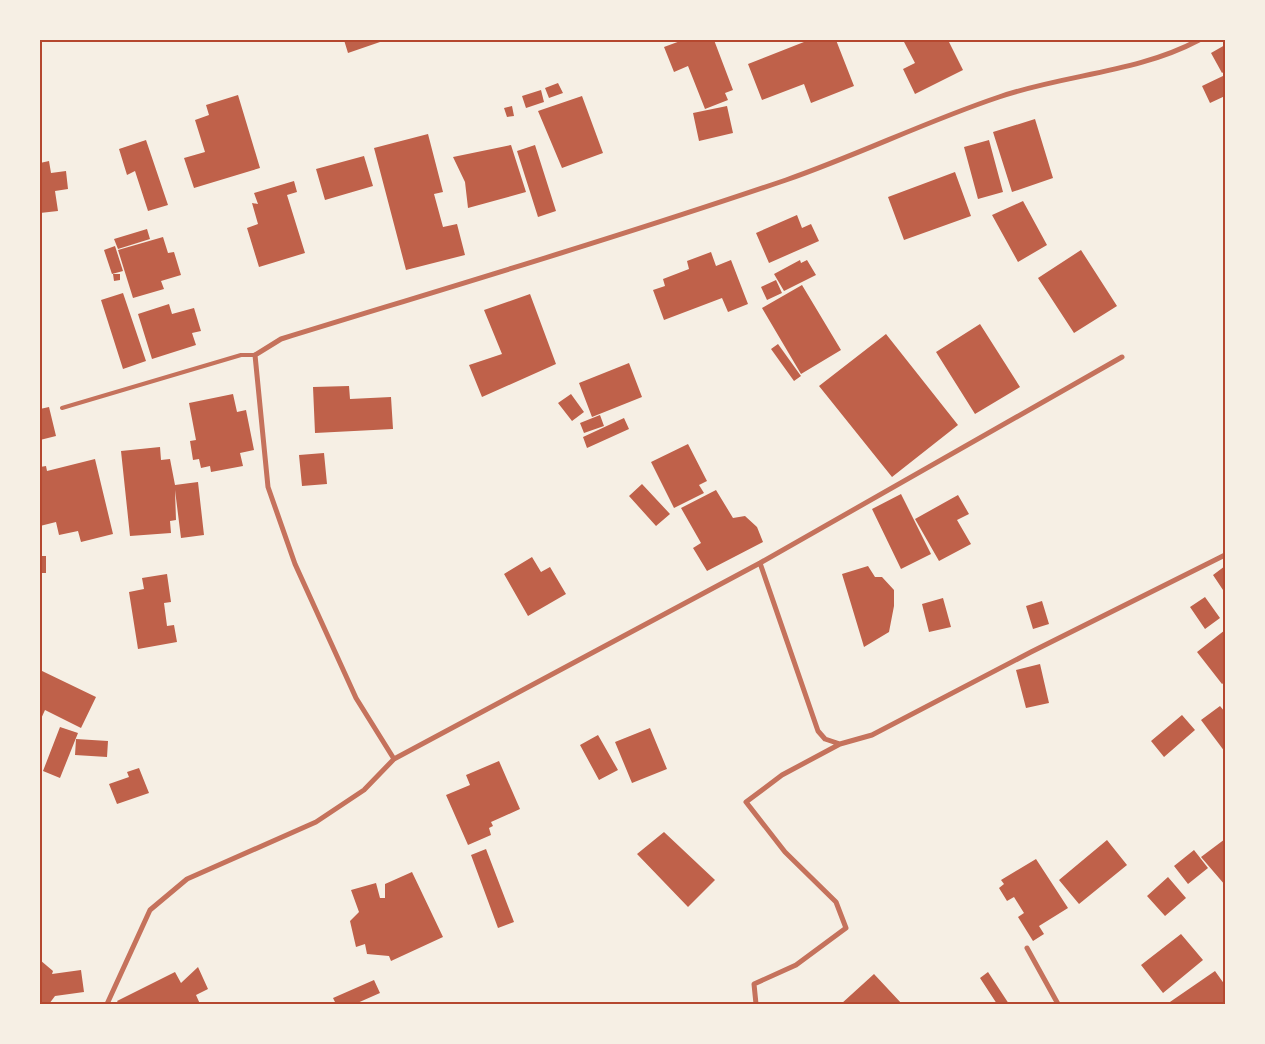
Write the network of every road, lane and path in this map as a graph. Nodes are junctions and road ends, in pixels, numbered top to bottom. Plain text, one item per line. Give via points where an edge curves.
1 (1200, 40) edge
2 (255, 355) junction
3 (1122, 357) dead end
4 (62, 408) dead end
5 (1225, 555) edge
6 (760, 563) junction
7 (840, 744) junction
8 (394, 759) junction
9 (1027, 948) dead end
10 (106, 1004) edge
11 (756, 1004) edge
12 (1058, 1004) edge

1 - 2 street via 1173,53 1117,70 1068,78 1000,96 789,179 281,339
2 - 4 lane via 240,355
2 - 8 street via 268,487 295,564 356,698
3 - 6 street
5 - 7 street via 872,735
6 - 7 street via 818,731 825,740
6 - 8 street
7 - 11 street via 782,775 746,802 785,852 836,902 846,928 796,965 754,984
8 - 10 street via 364,790 316,822 187,879 150,910
9 - 12 street

